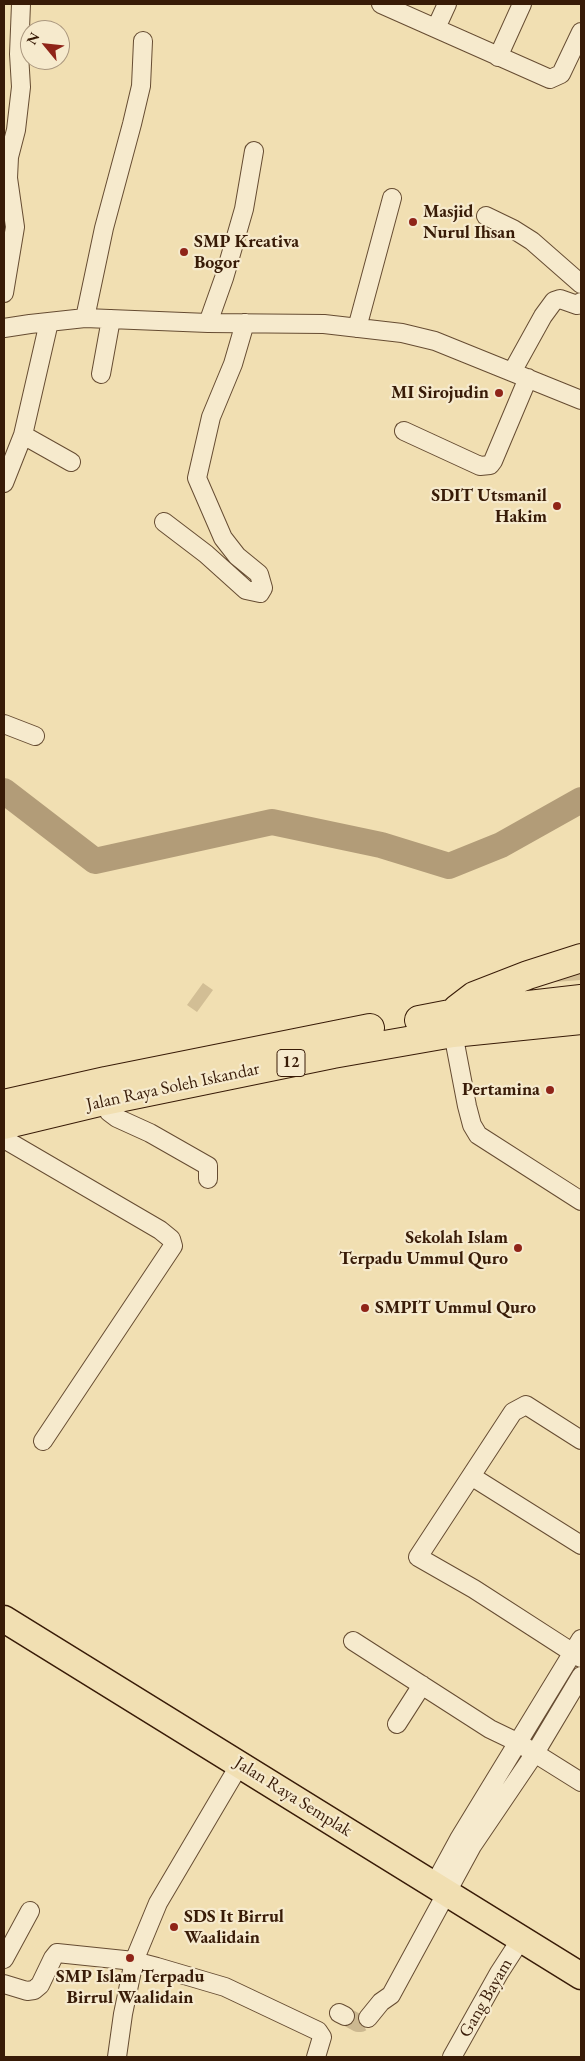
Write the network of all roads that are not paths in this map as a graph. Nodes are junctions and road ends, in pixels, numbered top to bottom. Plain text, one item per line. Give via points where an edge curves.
1 (21, 4) edge
2 (381, 4) edge
3 (447, 4) edge
4 (522, 4) edge
5 (436, 28) junction
6 (12, 29) edge
7 (581, 32) edge
8 (144, 41) dead end
9 (498, 57) junction
10 (254, 151) dead end
11 (392, 198) dead end
12 (486, 216) dead end
13 (581, 284) edge
14 (4, 293) edge
15 (581, 302) edge
16 (84, 318) junction
17 (111, 319) junction
18 (49, 322) junction
19 (208, 323) junction
20 (245, 323) junction
21 (4, 328) edge
22 (357, 328) junction
23 (101, 374) dead end
24 (520, 375) junction
25 (581, 400) edge
26 (404, 431) dead end
27 (23, 435) junction
28 (71, 462) dead end
29 (4, 484) edge
30 (164, 522) dead end
31 (4, 724) edge
32 (35, 736) dead end
33 (581, 958) edge
34 (581, 999) edge
35 (581, 1020) edge
36 (452, 1023) junction
37 (104, 1101) junction
38 (4, 1104) edge
39 (4, 1125) edge
40 (4, 1139) edge
41 (208, 1179) dead end
42 (581, 1201) edge
43 (581, 1440) edge
44 (43, 1441) dead end
45 (471, 1476) junction
46 (581, 1545) edge
47 (4, 1619) edge
48 (353, 1641) dead end
49 (578, 1650) edge
50 (581, 1676) edge
51 (422, 1685) junction
52 (397, 1724) dead end
53 (517, 1742) junction
54 (535, 1753) junction
55 (240, 1764) junction
56 (581, 1782) edge
57 (440, 1889) junction
58 (30, 1911) dead end
59 (521, 1939) junction
60 (6, 1952) edge
61 (134, 1961) junction
62 (581, 1976) edge
63 (4, 1984) edge
64 (368, 2018) dead end
65 (118, 2057) edge
66 (316, 2057) edge
67 (452, 2057) edge

1 - 6 street
2 - 5 street
3 - 5 street
4 - 9 street
5 - 9 street
6 - 14 street via 19,54 21,87 9,156 8,178 15,226
7 - 9 street via 561,74 550,80
8 - 16 street via 141,86
10 - 19 street via 244,209
11 - 22 street
12 - 13 street via 532,241
15 - 24 street via 577,305 560,299 554,301 543,316
16 - 17 street
16 - 18 street
17 - 19 street
17 - 23 street
18 - 21 street
18 - 27 street
19 - 20 street
20 - 22 street via 324,324
20 - 30 street via 233,364 211,417 197,478 223,538 237,556 259,574 263,588 260,593 246,590
22 - 24 street via 435,341
24 - 25 street
24 - 26 street via 490,465 480,466
27 - 28 street
27 - 29 street
31 - 32 street
33 - 36 highway via 474,996
34 - 36 highway, Jalan Raya Soleh Iskandar / 12
35 - 36 highway, Jalan Raya Soleh Iskandar / 12
36 - 37 highway, Jalan Raya Soleh Iskandar / 12 via 333,1054
36 - 38 highway, Jalan Raya Soleh Iskandar / 12 via 292,1043
36 - 42 street via 467,1106 478,1135
37 - 39 highway, Jalan Raya Soleh Iskandar / 12
37 - 41 street via 113,1115 150,1132 208,1166
40 - 44 street via 160,1230 173,1242
43 - 45 street via 526,1405 508,1419
45 - 46 street
45 - 49 street via 418,1556
47 - 55 main road, Jalan Raya Semplak
48 - 51 street
49 - 53 street
50 - 54 street
51 - 52 street
51 - 53 street via 490,1729
53 - 54 street
53 - 57 street via 458,1839
54 - 56 street
54 - 57 street
55 - 57 main road, Jalan Raya Semplak
55 - 61 street via 158,1903
57 - 59 main road, Jalan Raya Semplak
57 - 64 street via 391,1995
58 - 60 street
59 - 62 main road, Jalan Raya Semplak
59 - 67 street, Gang Bayam
61 - 63 street via 57,1953 34,1990
61 - 65 street
61 - 66 street via 225,1987 298,2021 321,2034 322,2042

